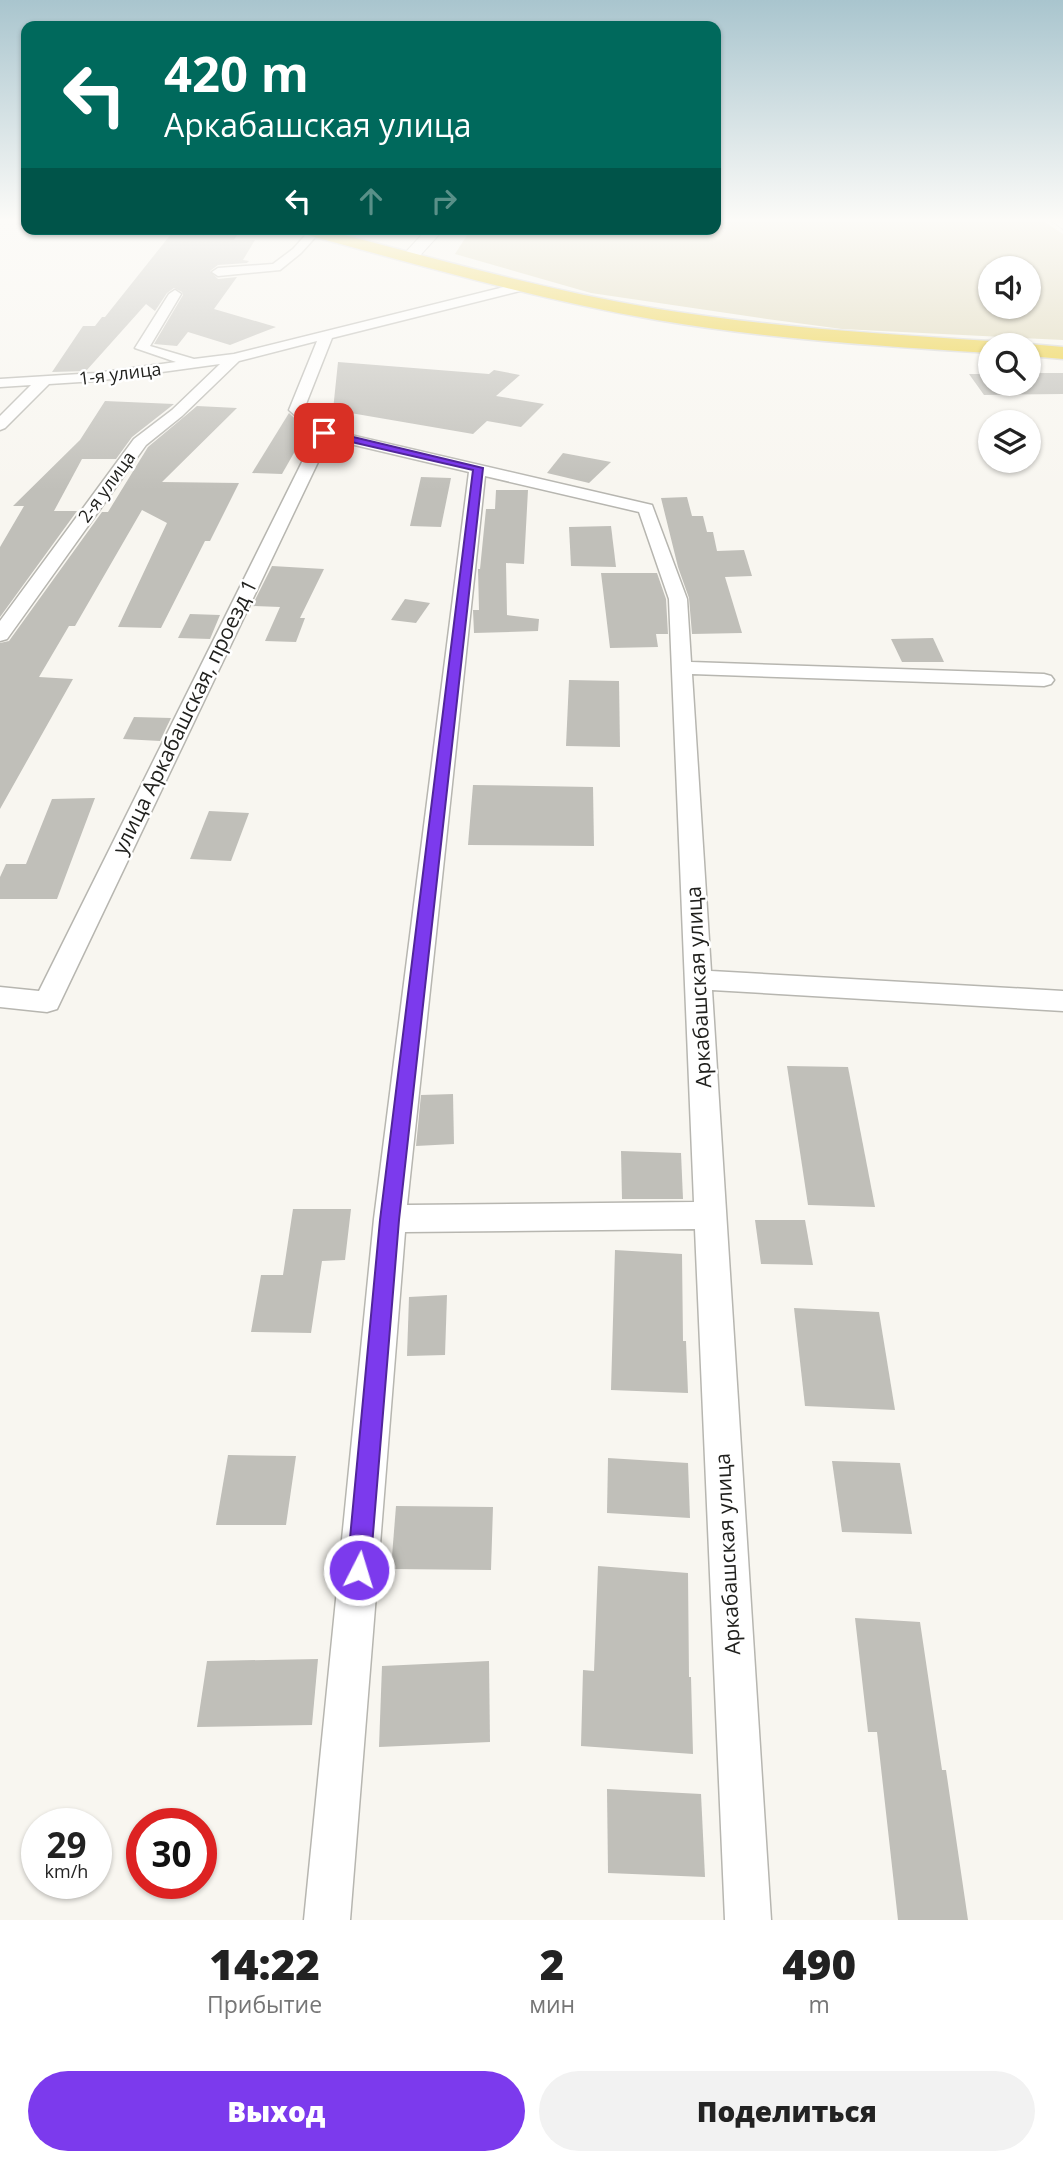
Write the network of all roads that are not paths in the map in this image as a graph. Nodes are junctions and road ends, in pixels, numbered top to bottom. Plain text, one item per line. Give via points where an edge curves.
1 (165, 311) edge
2 (423, 311) edge
3 (638, 311) edge
4 (327, 334) junction
5 (1063, 345) edge
6 (978, 346) edge
7 (1041, 348) edge
8 (1041, 350) edge
9 (1063, 353) edge
10 (234, 358) junction
11 (197, 363) junction
12 (43, 382) junction
13 (0, 383) edge
14 (0, 425) edge
15 (324, 433) junction
16 (478, 468) junction
17 (0, 635) edge
18 (681, 668) junction
19 (1044, 680) dead end
20 (698, 980) junction
21 (0, 998) edge
22 (1063, 1001) edge
23 (47, 1002) joint
24 (710, 1215) junction
25 (390, 1220) junction
26 (327, 1920) edge
27 (748, 1920) edge

1 - 11 street via 142,348
2 - 4 street, 1-я улица
3 - 6 highway via 790,334
4 - 10 street, 1-я улица
4 - 15 street, Аркабашская улица via 296,410
5 - 7 highway
8 - 9 highway
10 - 11 street, 1-я улица
10 - 17 street, 2-я улица via 140,442
11 - 12 street, 1-я улица
12 - 13 street, 1-я улица
12 - 14 street
15 - 16 street, Аркабашская улица
15 - 23 street, улица Аркабашская, проезд 1
16 - 18 street, Аркабашская улица via 646,509 678,599
16 - 25 street
18 - 19 street
18 - 20 street, Аркабашская улица
20 - 22 street
20 - 24 street, Аркабашская улица
21 - 23 street
24 - 25 street
24 - 27 street, Аркабашская улица
25 - 26 street

